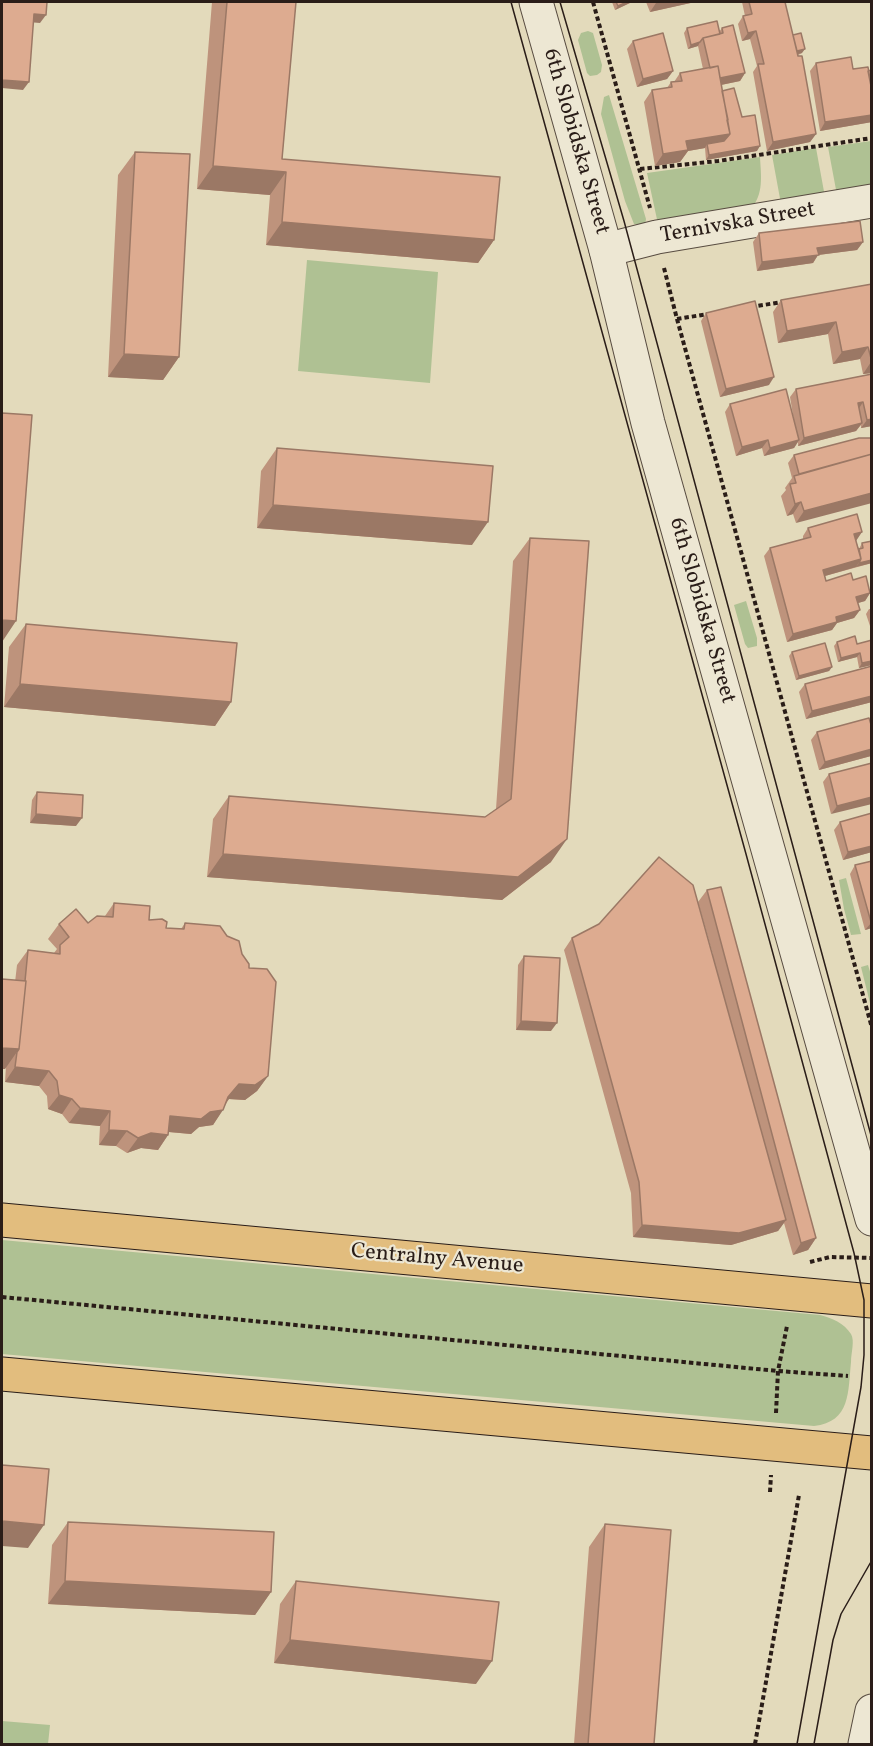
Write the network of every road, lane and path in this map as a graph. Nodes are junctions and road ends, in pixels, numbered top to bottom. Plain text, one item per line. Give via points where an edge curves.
1 (536, 2) edge
2 (593, 2) edge
3 (872, 138) edge
4 (640, 169) junction
5 (872, 201) edge
6 (657, 237) junction
7 (606, 250) junction
8 (791, 301) edge
9 (746, 308) edge
10 (711, 314) edge
11 (677, 319) junction
12 (872, 1028) edge
13 (872, 1219) edge
14 (2, 1220) edge
15 (872, 1258) edge
16 (793, 1293) junction
17 (2, 1297) edge
18 (872, 1301) edge
19 (778, 1371) junction
20 (2, 1374) edge
21 (848, 1376) dead end
22 (774, 1444) junction
23 (872, 1453) edge
24 (770, 1492) dead end
25 (799, 1495) dead end
26 (872, 1711) edge
27 (755, 1744) edge
28 (865, 1744) edge

1 - 7 street, 6th Slobidska Street
2 - 4 path
3 - 4 path
4 - 6 path
5 - 6 street, Ternivska Street
6 - 7 street, Ternivska Street
6 - 11 path
7 - 13 street, 6th Slobidska Street via 642,400
8 - 9 path
10 - 11 path
11 - 12 path
14 - 16 main road, Centralny Avenue
15 - 16 path via 830,1257 792,1266
16 - 18 main road, Centralny Avenue
16 - 19 path
17 - 19 path
19 - 21 path
19 - 22 path
20 - 22 main road
22 - 23 main road
22 - 24 path
25 - 27 path
26 - 28 street

